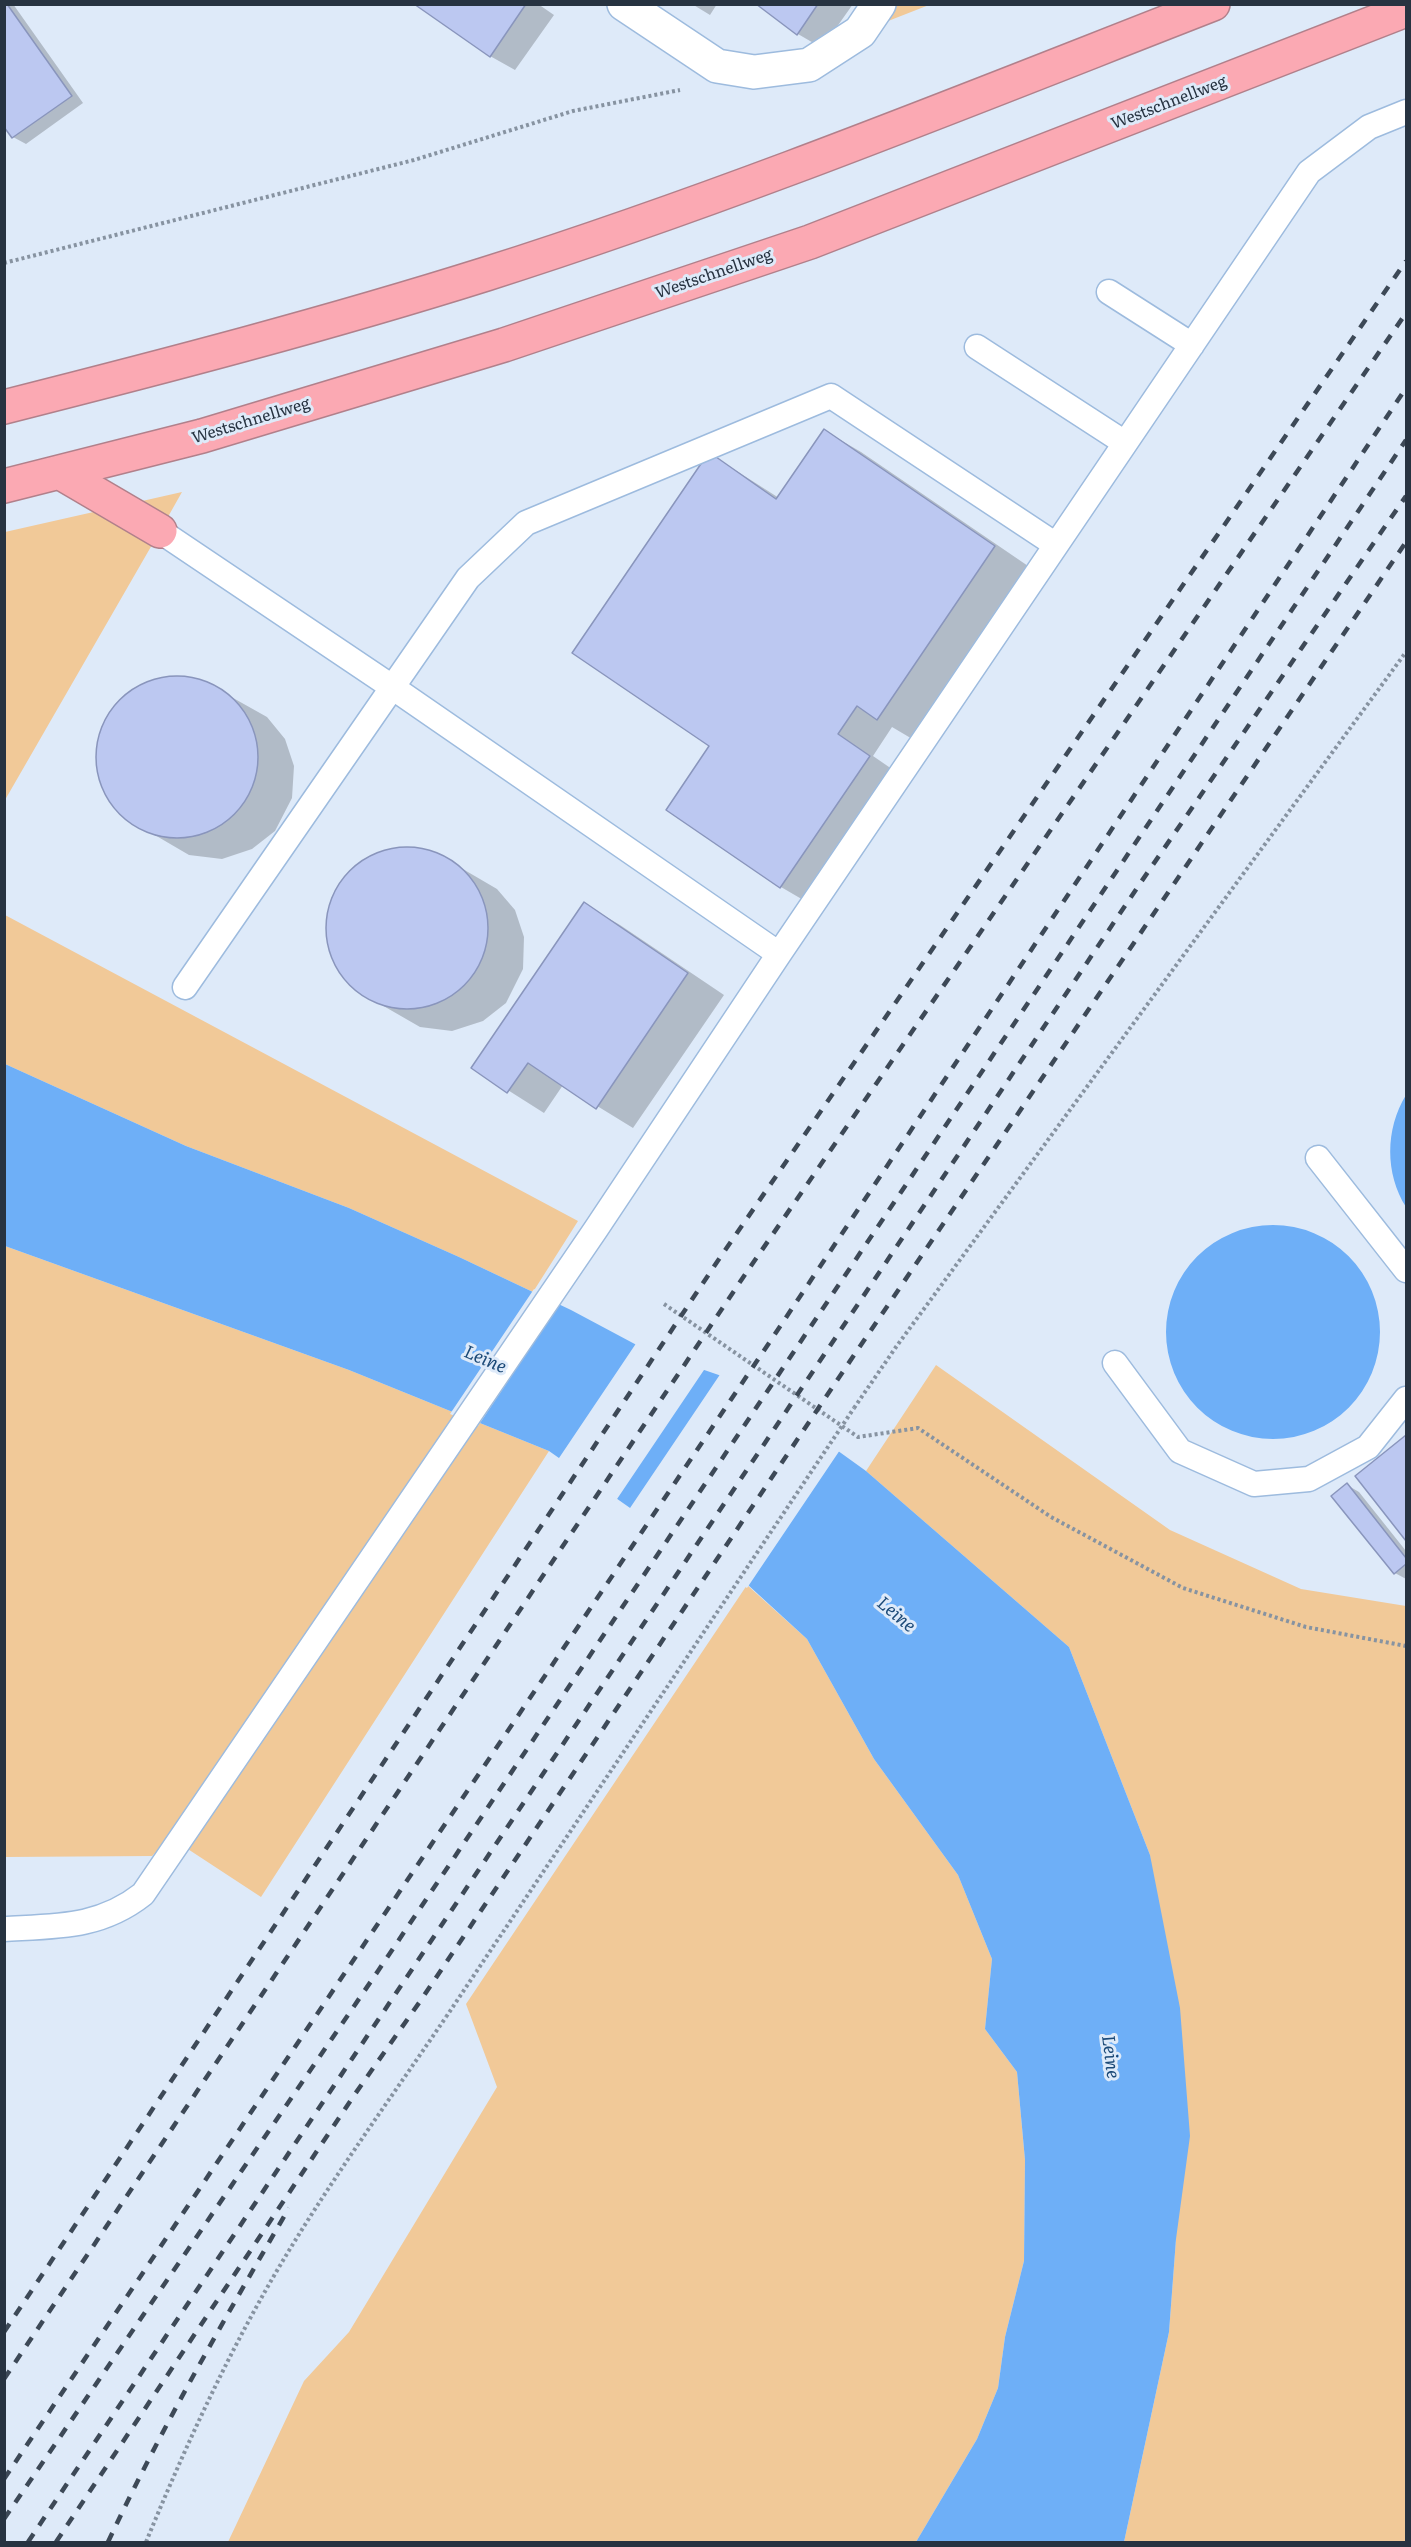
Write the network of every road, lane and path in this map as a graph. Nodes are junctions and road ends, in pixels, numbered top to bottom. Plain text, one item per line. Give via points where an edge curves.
1 (624, 4) edge
2 (879, 4) edge
3 (1213, 4) edge
4 (1407, 10) edge
5 (717, 66) junction
6 (1407, 112) edge
7 (4, 263) edge
8 (1109, 292) dead end
9 (1192, 345) junction
10 (977, 347) dead end
11 (4, 407) edge
12 (1125, 443) junction
13 (61, 473) junction
14 (4, 486) edge
15 (160, 531) joint
16 (1056, 545) junction
17 (1407, 652) edge
18 (392, 687) junction
19 (779, 954) junction
20 (185, 987) dead end
21 (1318, 1158) dead end
22 (1407, 1270) edge
23 (664, 1304) dead end
24 (1115, 1363) dead end
25 (1407, 1400) edge
26 (1407, 1646) edge
27 (4, 1929) edge
28 (146, 2542) edge

1 - 5 street
2 - 5 street via 860,32 809,65 754,72
3 - 11 highway via 782,172 487,274 182,362
4 - 13 highway, Westschnellweg via 798,246 504,345 202,436
5 - 7 path via 680,90 573,111 414,160
6 - 9 lane via 1369,128 1310,172
8 - 9 lane
9 - 12 lane
10 - 12 lane
12 - 16 lane
13 - 14 highway, Westschnellweg
13 - 15 highway
15 - 18 lane
16 - 18 lane via 831,396 526,523 468,578
16 - 19 lane
17 - 28 path, bridge via 896,1347 293,2244 233,2352 176,2469
18 - 19 lane
18 - 20 lane
19 - 27 lane via 143,1894 126,1908 76,1924
21 - 22 lane
23 - 26 path via 858,1437 918,1428 1051,1517 1183,1588 1306,1627
24 - 25 lane via 1180,1451 1254,1484 1309,1479 1348,1458 1368,1447

